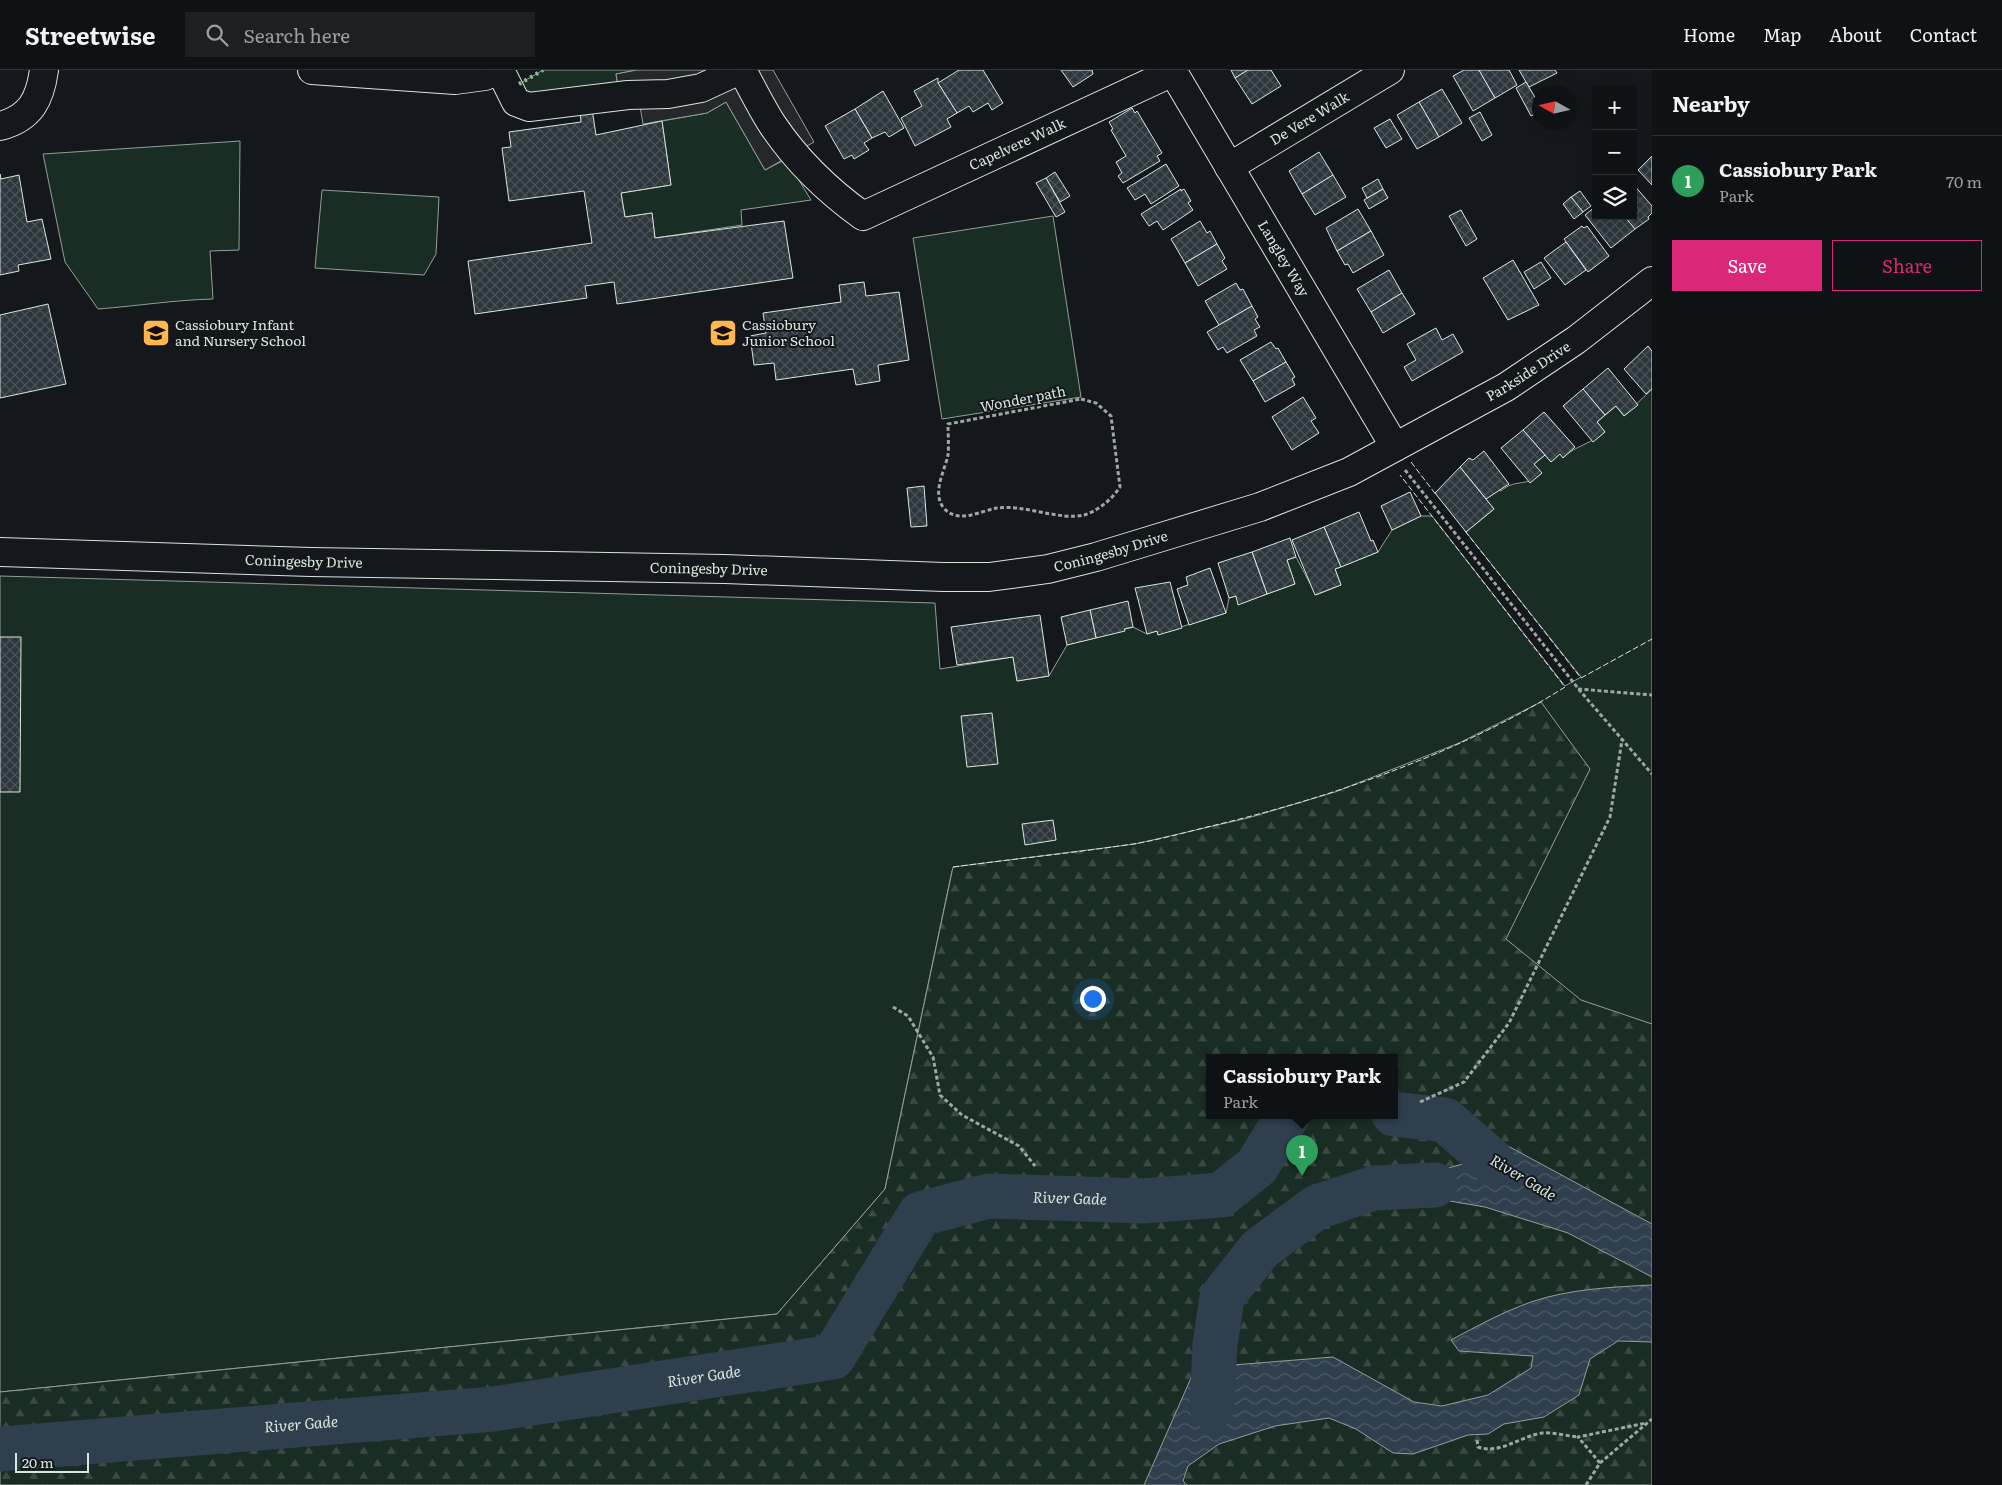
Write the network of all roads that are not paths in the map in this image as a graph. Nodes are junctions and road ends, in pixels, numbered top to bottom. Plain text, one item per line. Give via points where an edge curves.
1 (44, 70) edge
2 (312, 70) edge
3 (499, 70) edge
4 (741, 70) edge
5 (1390, 70) edge
6 (1172, 71) edge
7 (0, 126) edge
8 (1228, 167) junction
9 (1652, 282) edge
10 (1395, 447) junction
11 (0, 552) edge

1 - 7 street via 41,92 27,114
2 - 3 street via 455,80 485,76
3 - 4 street via 516,102 529,107 628,94 668,94 701,88
4 - 6 street, Capelvere Walk via 772,124 801,162 839,199 863,216
5 - 8 street, De Vere Walk
6 - 8 street, Langley Way
8 - 10 street, Langley Way
9 - 10 street, Parkside Drive via 1576,340 1506,387
10 - 11 street, Coningesby Drive via 1349,472 1260,507 1096,557 1048,569 989,577

